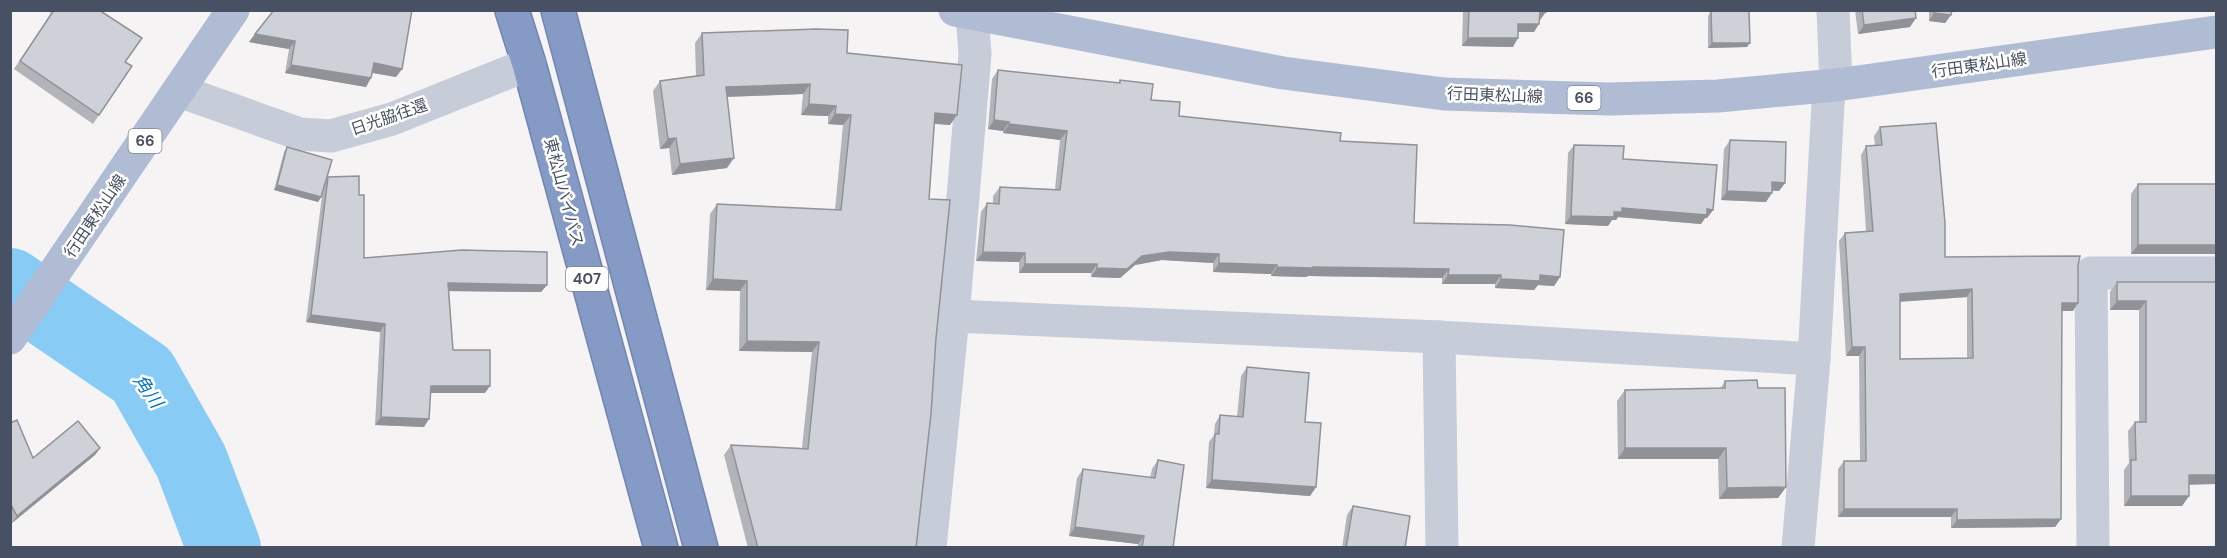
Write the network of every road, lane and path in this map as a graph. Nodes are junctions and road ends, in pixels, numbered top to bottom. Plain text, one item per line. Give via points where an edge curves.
1 (233, 10) edge
2 (512, 10) edge
3 (558, 10) edge
4 (1833, 10) edge
5 (964, 12) edge
6 (2217, 32) edge
7 (529, 64) junction
8 (1832, 85) junction
9 (178, 91) junction
10 (2217, 273) edge
11 (953, 316) junction
12 (1439, 337) junction
13 (10, 338) edge
14 (1814, 359) junction
15 (661, 548) edge
16 (701, 548) edge
17 (930, 548) edge
18 (1442, 548) edge
19 (1798, 548) edge
20 (2093, 548) edge

1 - 9 main road, 行田東松山線 / 66
2 - 7 highway, 東松山バイパス / 407
3 - 16 highway, 407
4 - 8 street
5 - 8 main road, 行田東松山線 / 66 via 1283,73 1444,94 1609,99 1718,96
5 - 11 street via 975,54
6 - 8 main road, 行田東松山線 / 66
7 - 9 street, 日光脇往還 via 392,119 331,136 300,134
7 - 15 highway, 東松山バイパス / 407
8 - 14 street
9 - 13 main road, 行田東松山線 / 66
10 - 20 street via 2091,273
11 - 12 street
11 - 17 street
12 - 14 street
12 - 18 street
14 - 19 street

